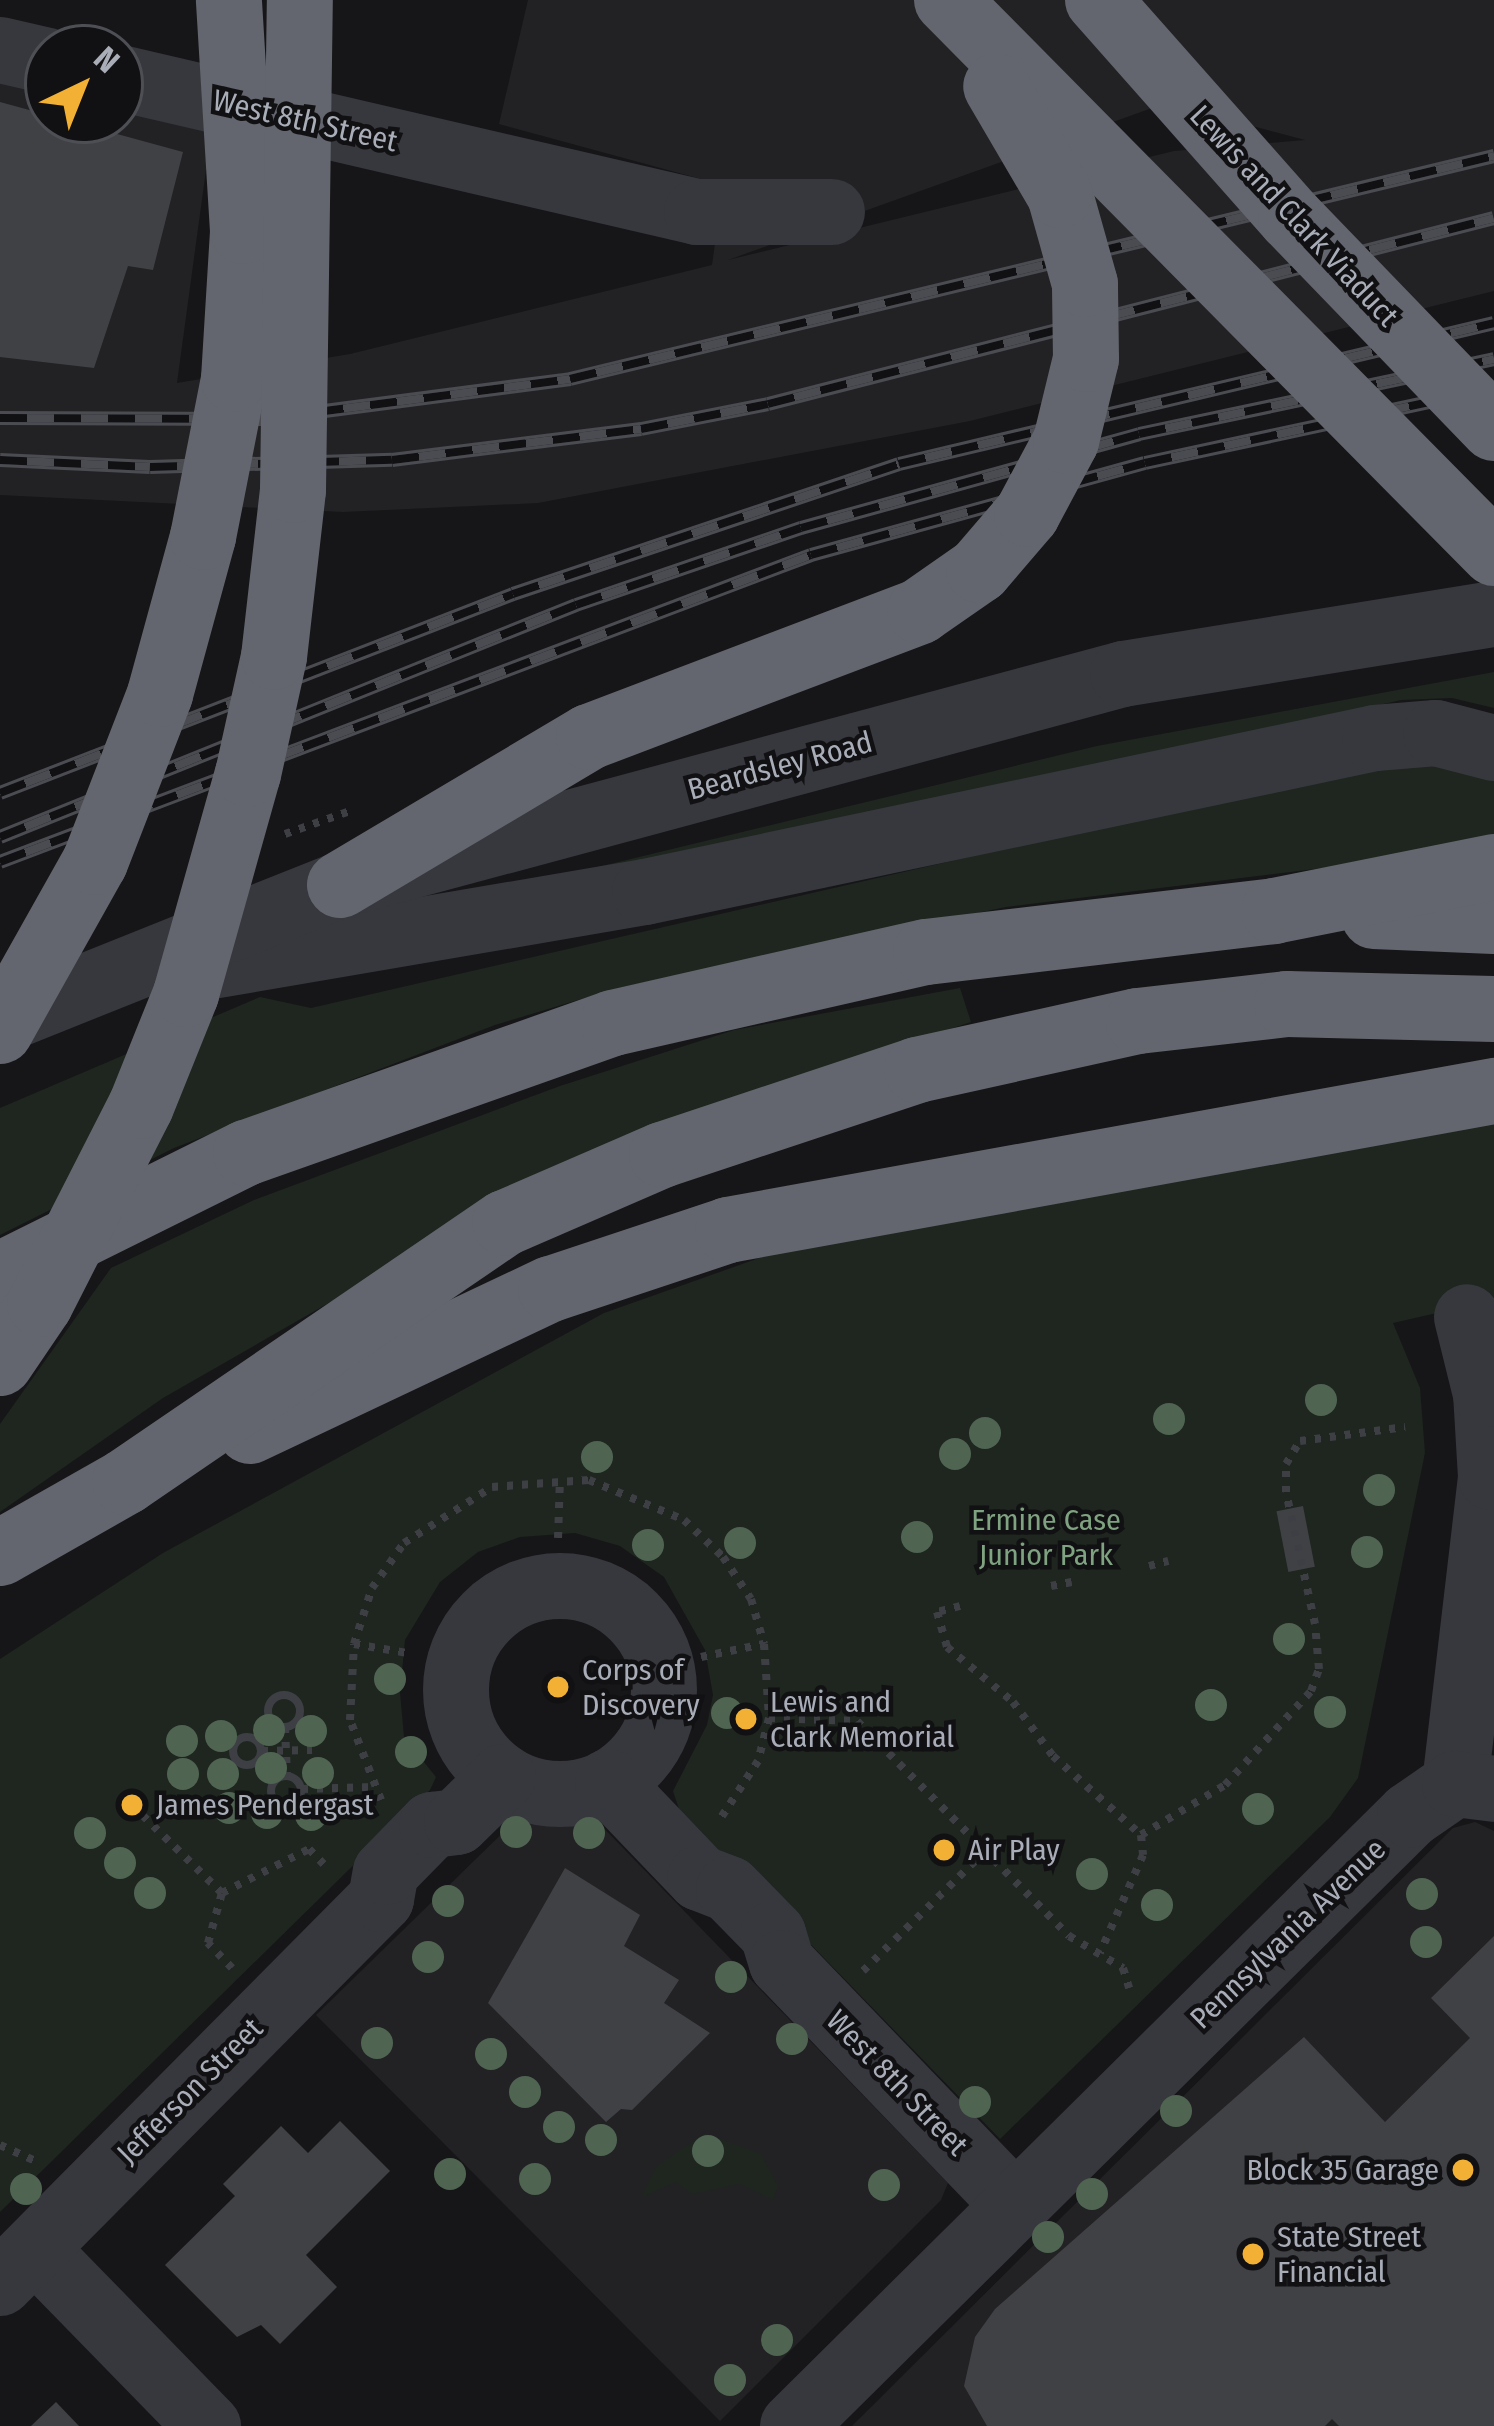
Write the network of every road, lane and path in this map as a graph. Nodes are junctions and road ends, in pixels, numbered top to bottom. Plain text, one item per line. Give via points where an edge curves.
1 (229, 0) edge
2 (300, 0) edge
3 (935, 0) edge
4 (947, 0) edge
5 (1098, 0) edge
6 (144, 84) edge
7 (832, 212) dead end
8 (1494, 428) edge
9 (1494, 554) edge
10 (1494, 614) edge
11 (1494, 748) edge
12 (1494, 867) edge
13 (340, 885) junction
14 (1274, 911) junction
15 (1494, 921) edge
16 (84, 987) junction
17 (1494, 1009) edge
18 (0, 1021) edge
19 (0, 1031) edge
20 (1494, 1091) edge
21 (0, 1275) edge
22 (1467, 1317) dead end
23 (0, 1363) edge
24 (1405, 1427) dead end
25 (560, 1479) junction
26 (125, 1482) junction
27 (557, 1538) dead end
28 (0, 1553) edge
29 (1168, 1561) dead end
30 (1149, 1565) dead end
31 (1072, 1582) dead end
32 (1051, 1586) dead end
33 (961, 1606) dead end
34 (354, 1644) junction
35 (764, 1644) junction
36 (408, 1653) dead end
37 (701, 1657) dead end
38 (769, 1718) junction
39 (285, 1727) junction
40 (286, 1750) junction
41 (312, 1750) dead end
42 (262, 1751) dead end
43 (287, 1776) junction
44 (608, 1782) junction
45 (374, 1786) junction
46 (1475, 1786) edge
47 (302, 1789) junction
48 (480, 1799) junction
49 (132, 1805) dead end
50 (387, 1810) dead end
51 (1142, 1835) junction
52 (986, 1850) junction
53 (690, 1868) junction
54 (355, 1884) junction
55 (222, 1893) junction
56 (1100, 1953) junction
57 (232, 1968) dead end
58 (803, 1985) junction
59 (1129, 1988) dead end
60 (1013, 2203) junction
61 (18, 2266) edge
62 (208, 2426) edge
63 (793, 2426) edge

1 - 19 highway, bridge via 243,232 234,379 203,537 160,694 95,862
2 - 23 highway, bridge via 292,490 274,657 185,994 141,1106 40,1304
3 - 13 highway, bridge via 1021,122 1060,195 1085,284 1086,359 1066,441 1027,514 979,570 920,611 590,736
4 - 9 highway, bridge
5 - 8 highway, Lewis and Clark Viaduct, bridge via 1304,232
6 - 7 street, West 8th Street via 697,212
10 - 13 street, Beardsley Road via 1124,674
11 - 16 street, Beardsley Road via 1436,733 1375,738 645,892
12 - 14 highway
13 - 16 street, Beardsley Road
14 - 15 highway
14 - 21 highway via 926,952 613,1023 246,1153
16 - 18 street, Beardsley Road
17 - 26 highway via 1214,1009 1021,1044 815,1101 505,1223
20 - 26 highway via 728,1230 550,1288 338,1394
22 - 46 street, Pennsylvania Avenue via 1486,1394 1491,1478
24 - 51 path via 1300,1441 1286,1464 1286,1492 1315,1624 1319,1669 1311,1691 1225,1785
25 - 27 path
25 - 34 path via 492,1487 404,1543 372,1588
25 - 35 path via 589,1480 684,1520 751,1599
26 - 28 highway
29 - 30 path
31 - 32 path
33 - 51 path via 937,1612 947,1647 1013,1702 1053,1756
34 - 36 path
34 - 45 path via 350,1720
35 - 37 path
35 - 38 path
38 - 52 path via 857,1721
38 - 53 path via 736,1801
39 - 39 path via 300,1708 281,1695 269,1712
39 - 40 path
40 - 41 path
40 - 42 path
40 - 43 path
43 - 47 path
43 - 47 path via 274,1783 273,1799 287,1807
44 - 48 street
44 - 48 street via 632,1766 656,1729 662,1672 625,1610 557,1586 502,1603 460,1661 457,1705
44 - 53 street, West 8th Street
45 - 47 path
45 - 50 path
46 - 60 street, Pennsylvania Avenue via 1410,1815
48 - 54 street, Jefferson Street via 457,1852 412,1896
49 - 55 path
51 - 56 path via 1143,1856
52 - 56 path via 1069,1936
52 - 58 path
53 - 58 street, West 8th Street via 708,1909 752,1954
54 - 55 path via 309,1850
54 - 61 street, Jefferson Street
55 - 57 path via 208,1943
56 - 59 path via 1123,1968
58 - 60 street, West 8th Street
60 - 63 street, Pennsylvania Avenue
61 - 62 street

